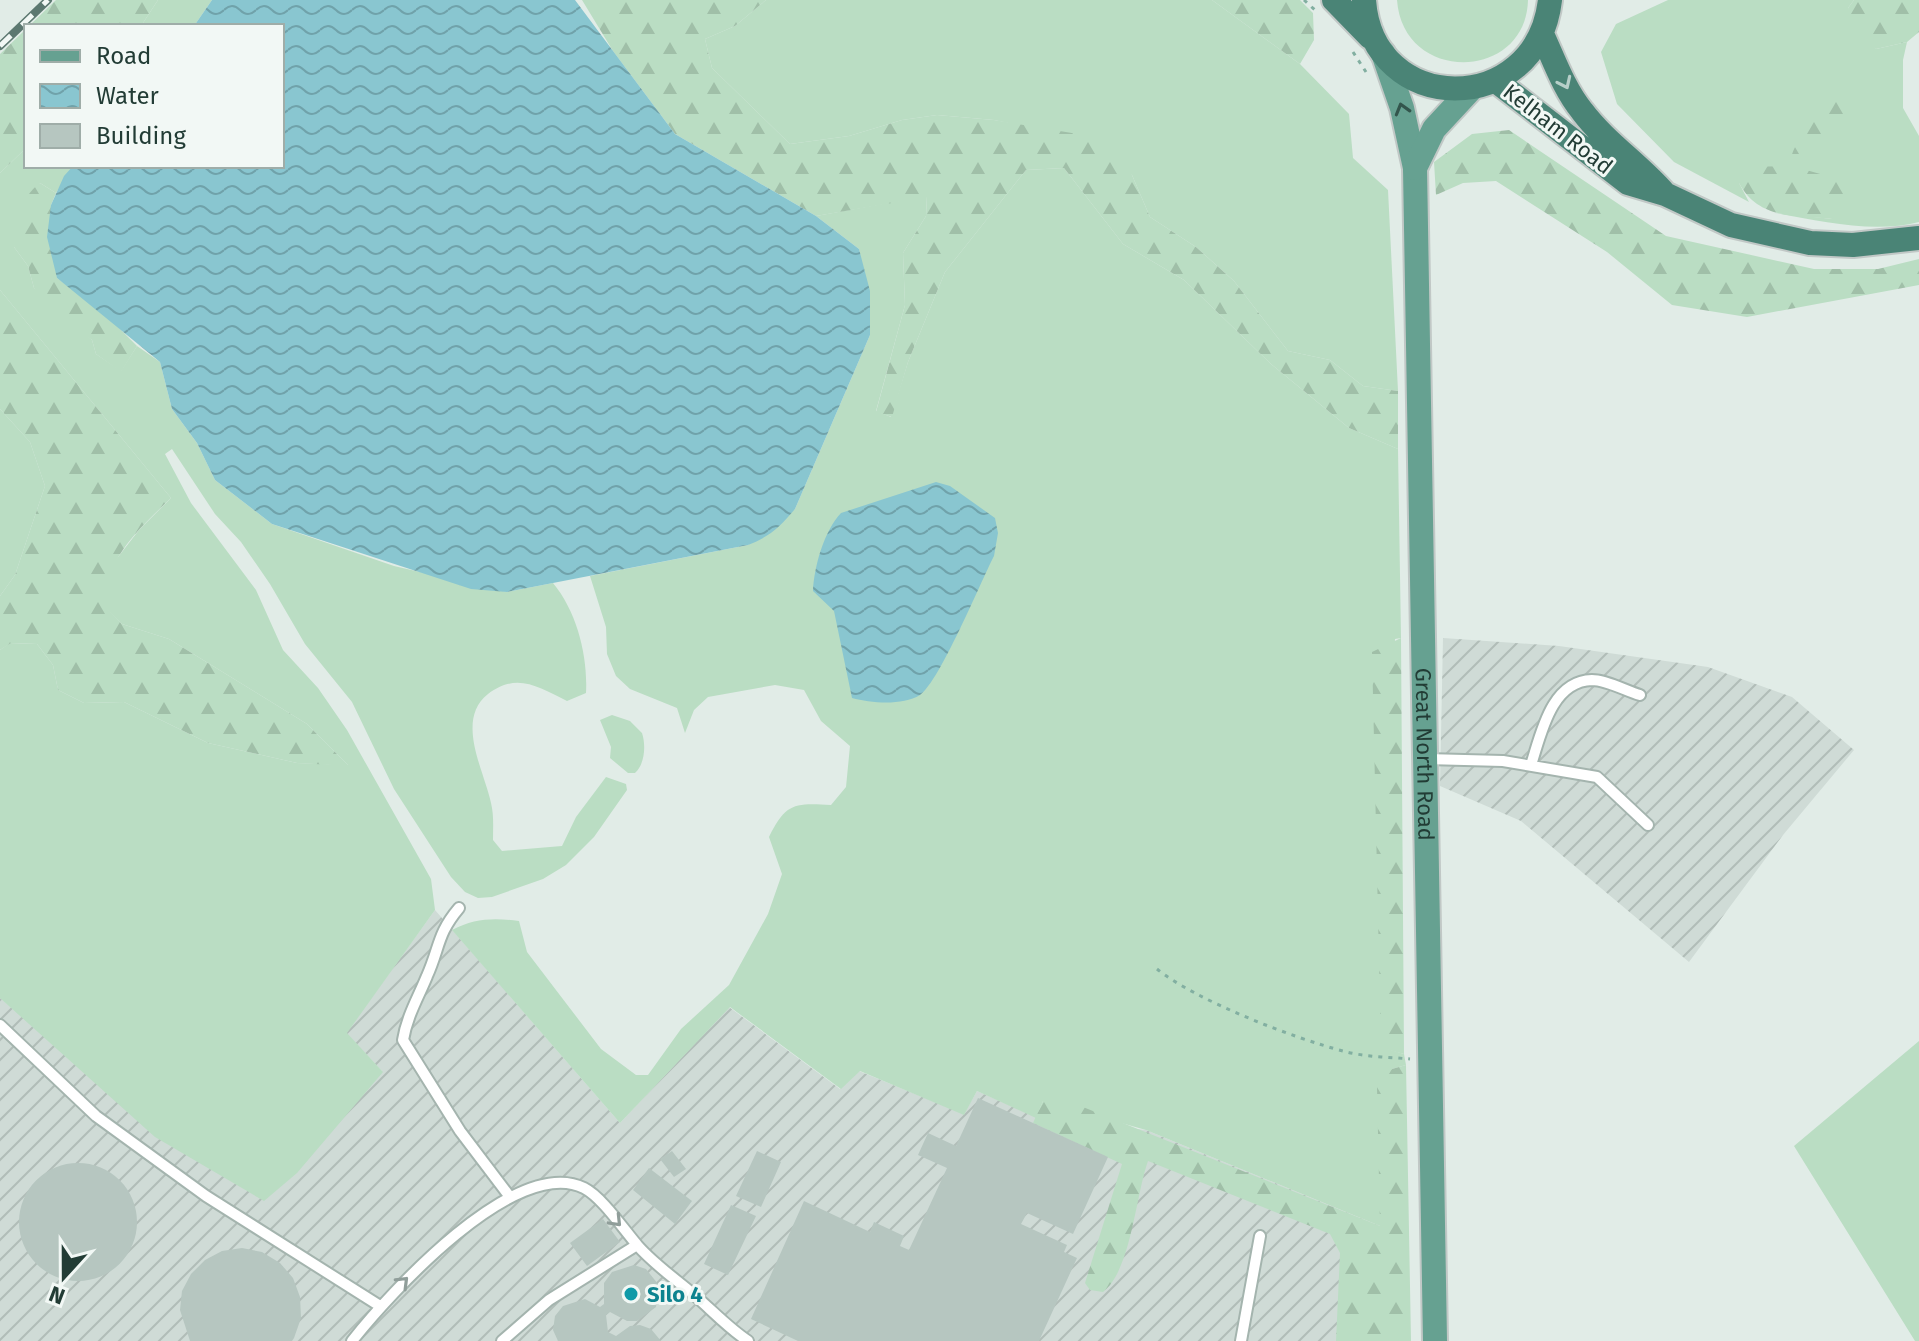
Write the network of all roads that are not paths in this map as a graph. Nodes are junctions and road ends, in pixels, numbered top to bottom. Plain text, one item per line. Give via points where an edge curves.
1 (1364, 0) edge
2 (1569, 0) edge
3 (1328, 8) edge
4 (1547, 17) edge
5 (1380, 48) junction
6 (1496, 81) junction
7 (1472, 88) junction
8 (1415, 168) junction
9 (1665, 194) junction
10 (1919, 238) edge
11 (1640, 695) dead end
12 (1424, 759) junction
13 (1531, 765) junction
14 (1648, 825) dead end
15 (459, 908) dead end
16 (0, 1025) edge
17 (510, 1197) junction
18 (1260, 1236) dead end
19 (637, 1245) junction
20 (380, 1306) junction
21 (352, 1341) edge
22 (502, 1341) edge
23 (748, 1341) edge
24 (1241, 1341) edge
25 (1435, 1341) edge

1 - 5 highway
2 - 4 highway
3 - 5 highway
4 - 6 highway via 1524,62
4 -> 9 highway, Kelham Road via 1580,110
5 - 7 highway via 1423,83
8 -> 5 main road, Great North Road via 1402,108
6 - 7 highway
6 - 9 highway, Kelham Road via 1628,183
7 - 8 main road, Great North Road via 1434,129
8 - 12 main road, Great North Road
9 - 10 highway, Kelham Road via 1731,225 1796,240 1853,245
11 - 13 lane via 1595,680 1573,683 1550,709
12 - 13 lane
12 - 25 main road, Great North Road
13 - 14 lane via 1597,777
15 - 17 lane via 442,928 403,1040 460,1131
16 - 20 lane via 121,1134 206,1196
17 -> 19 lane via 553,1184 585,1189
20 -> 17 lane via 444,1241
18 - 24 lane
19 - 22 lane via 549,1300
19 - 23 lane
20 - 21 lane

